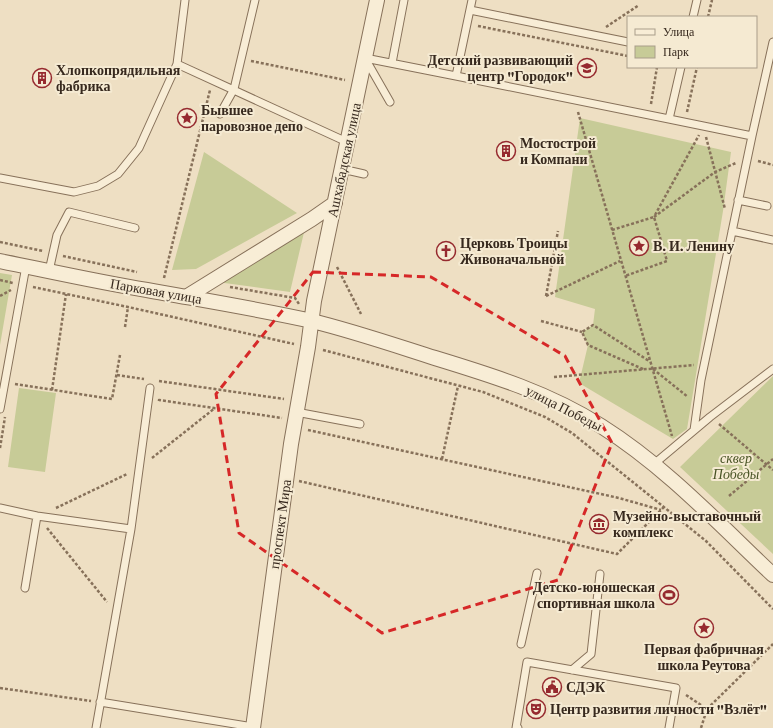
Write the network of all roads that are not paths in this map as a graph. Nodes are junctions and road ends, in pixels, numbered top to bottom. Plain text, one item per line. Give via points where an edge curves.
1 (185, 0) edge
2 (255, 0) edge
3 (377, 0) edge
4 (404, 0) edge
5 (472, 0) edge
6 (697, 0) edge
7 (470, 10) junction
8 (693, 16) edge
9 (627, 42) edge
10 (773, 42) edge
11 (365, 58) junction
12 (392, 63) junction
13 (177, 64) junction
14 (681, 68) edge
15 (456, 76) junction
16 (234, 89) junction
17 (390, 102) dead end
18 (220, 114) dead end
19 (669, 119) junction
20 (752, 136) junction
21 (348, 142) junction
22 (342, 168) junction
23 (364, 174) dead end
24 (0, 178) edge
25 (738, 200) junction
26 (335, 203) junction
27 (767, 206) dead end
28 (136, 228) dead end
29 (732, 231) junction
30 (773, 240) edge
31 (0, 261) edge
32 (26, 266) junction
33 (49, 271) junction
34 (186, 296) junction
35 (311, 321) junction
36 (773, 369) edge
37 (3, 374) edge
38 (150, 388) dead end
39 (0, 409) edge
40 (296, 412) junction
41 (360, 424) dead end
42 (694, 430) junction
43 (654, 464) junction
44 (0, 508) edge
45 (37, 516) junction
46 (131, 529) junction
47 (537, 573) dead end
48 (600, 574) dead end
49 (773, 575) edge
50 (25, 588) dead end
51 (521, 644) dead end
52 (572, 670) junction
53 (100, 702) junction
54 (253, 727) edge
55 (96, 728) edge
56 (518, 728) edge
57 (670, 728) edge

1 - 13 lane
2 - 16 lane
3 - 11 street, Ашхабадская улица
4 - 12 lane
5 - 7 lane
6 - 8 lane
7 - 9 lane
7 - 15 lane
10 - 20 lane
11 - 12 lane
11 - 17 lane
11 - 21 street, Ашхабадская улица
12 - 15 lane
13 - 16 lane
13 - 24 lane via 139,148 118,174 98,186 74,192
14 - 19 lane
15 - 19 lane
16 - 18 lane
16 - 21 lane
19 - 20 lane
20 - 25 lane
21 - 22 street, Ашхабадская улица
22 - 23 lane
22 - 26 street, Ашхабадская улица
25 - 27 lane
25 - 29 lane
26 - 34 street
26 - 35 street, Ашхабадская улица
28 - 33 lane via 69,212 57,235
29 - 30 lane
29 - 42 lane via 704,364
31 - 32 street, Парковая улица
32 - 33 street, Парковая улица
32 - 37 lane
33 - 34 street, Парковая улица
34 - 35 street, Парковая улица
35 - 40 street, проспект Мира
35 - 43 street, улица Победы via 380,340 527,388 560,402 602,427
36 - 42 lane
37 - 39 lane via 5,382
38 - 46 lane
40 - 41 lane
40 - 54 street, проспект Мира
42 - 43 lane
43 - 49 street, улица Победы
44 - 45 lane
45 - 46 lane
45 - 50 lane
46 - 53 lane
47 - 51 lane
48 - 52 lane via 591,654
52 - 56 lane via 527,662
52 - 57 lane via 676,688
53 - 54 lane
53 - 55 lane

